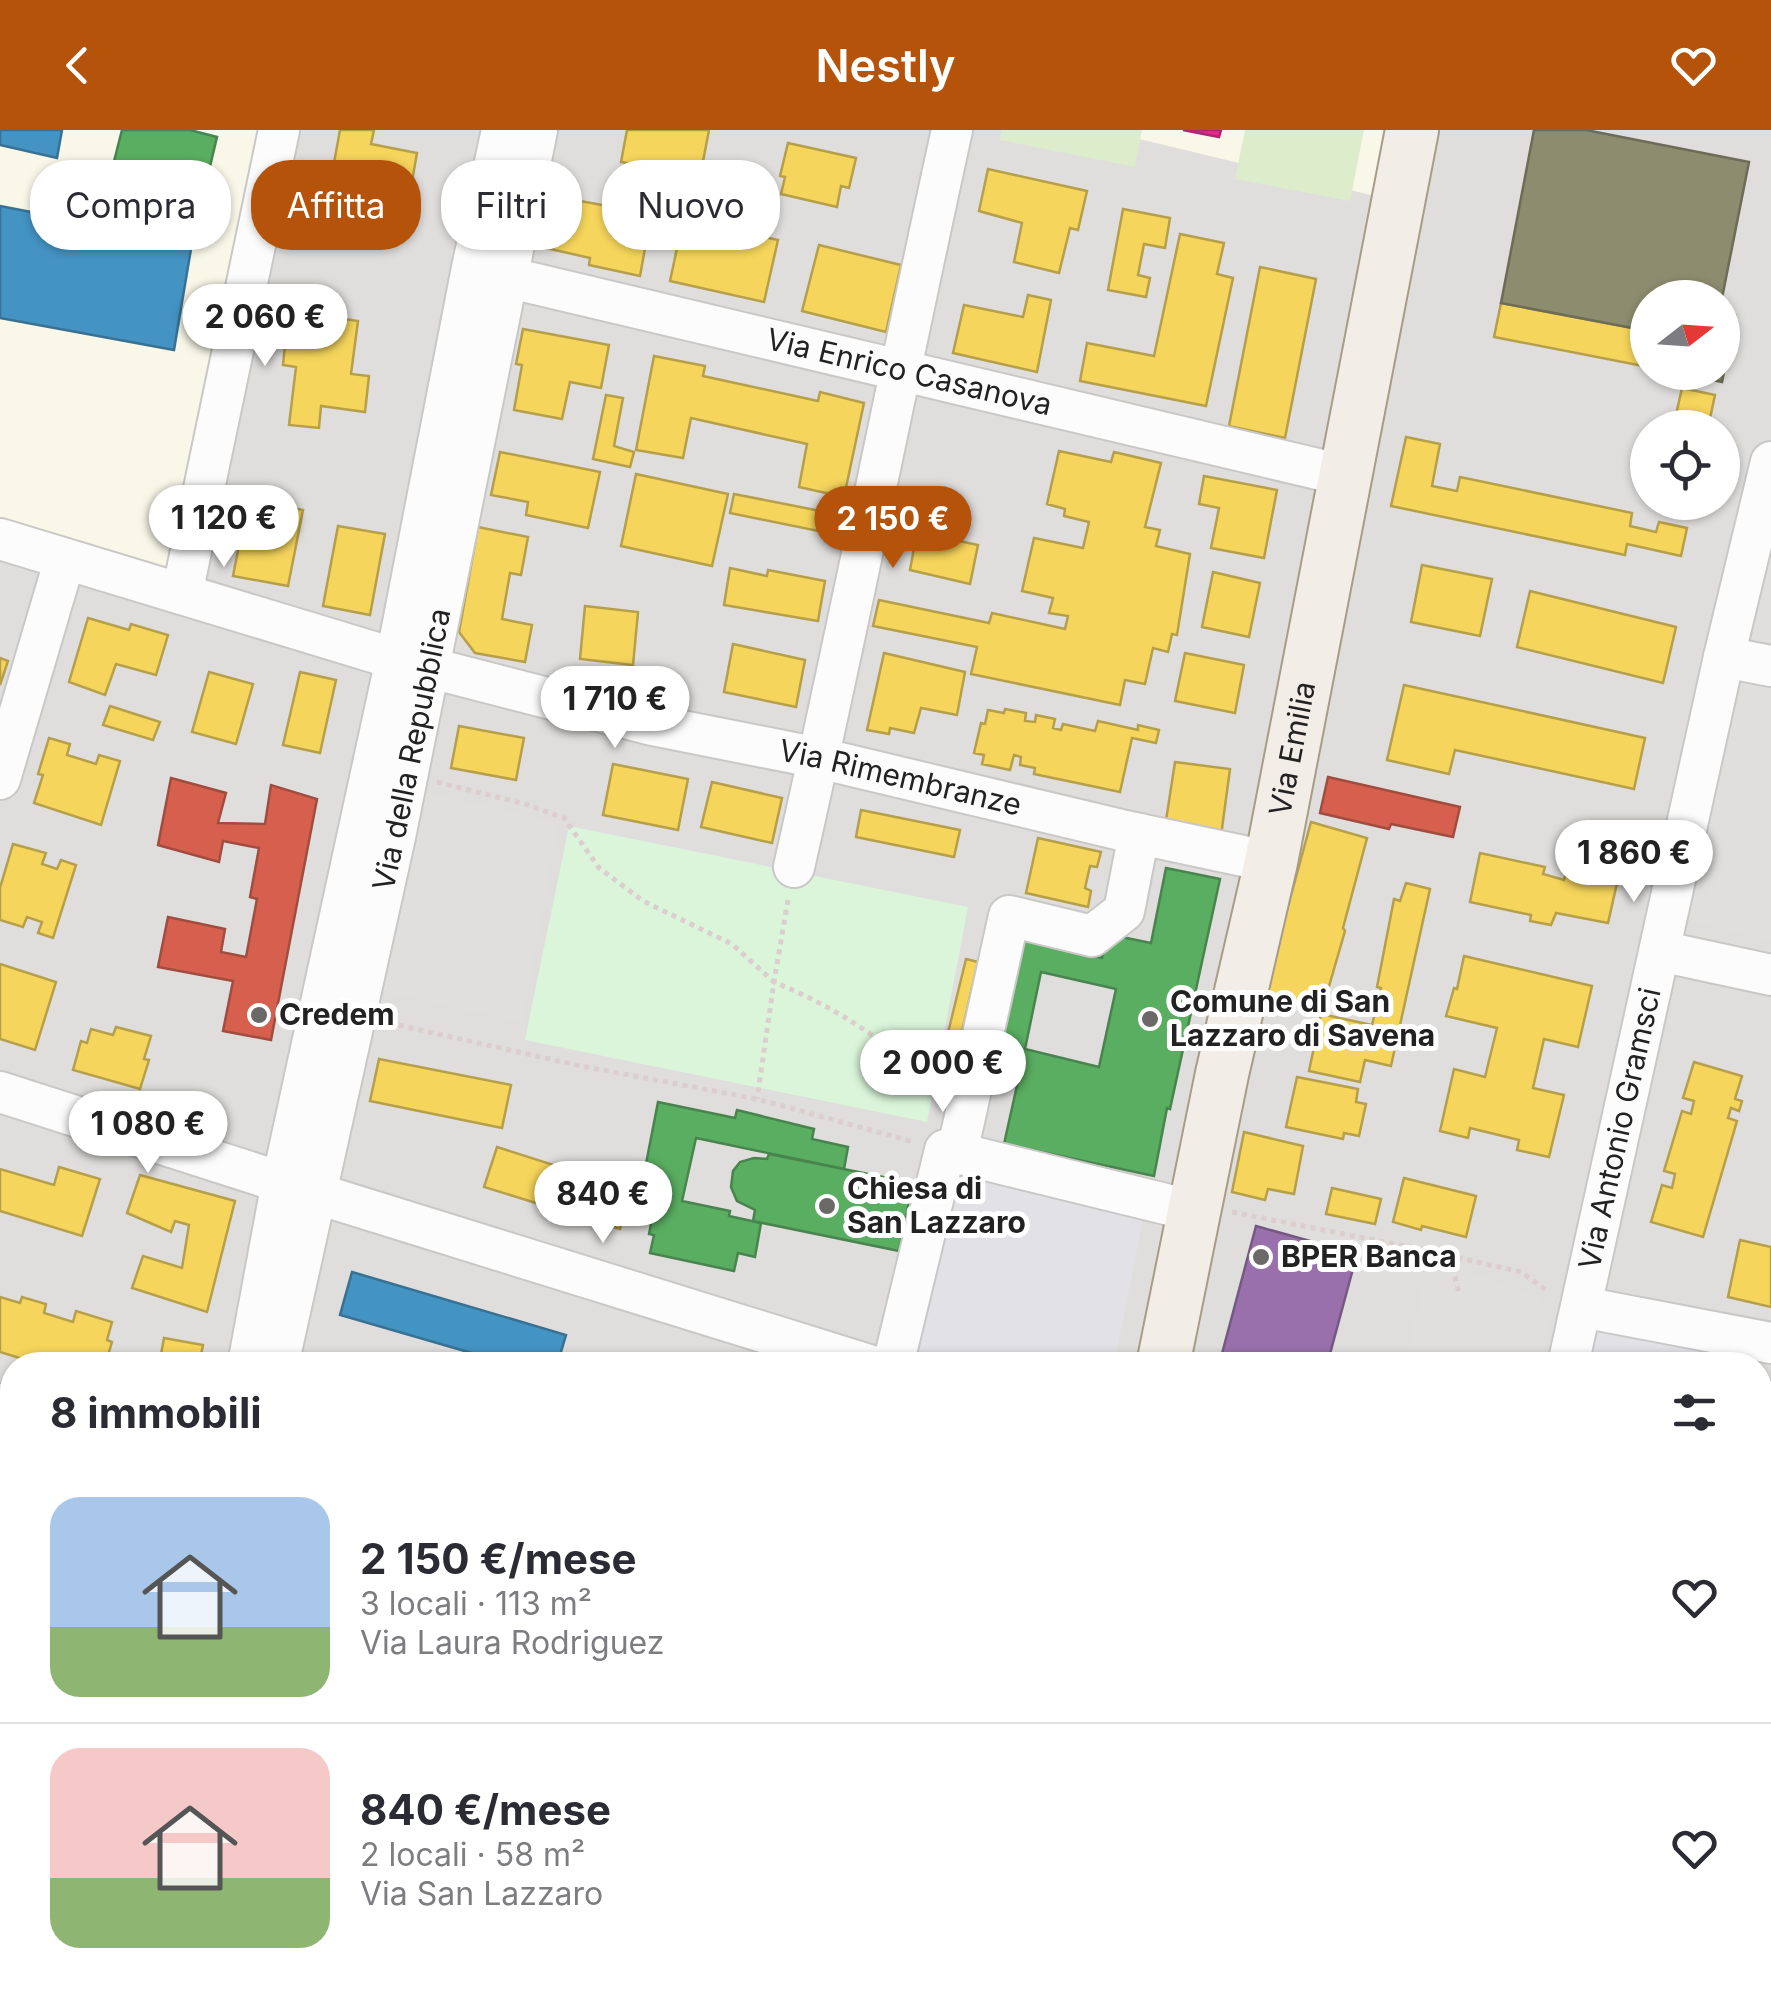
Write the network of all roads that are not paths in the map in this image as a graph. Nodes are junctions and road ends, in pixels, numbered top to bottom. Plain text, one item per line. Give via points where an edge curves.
1 (278, 130) edge
2 (502, 130) edge
3 (536, 130) edge
4 (952, 130) edge
5 (1412, 130) edge
6 (490, 273) junction
7 (899, 370) junction
8 (1771, 462) edge
9 (1347, 476) junction
10 (0, 539) edge
11 (65, 559) junction
12 (182, 594) junction
13 (1724, 657) junction
14 (412, 663) junction
15 (1771, 666) edge
16 (819, 758) junction
17 (0, 780) edge
18 (1140, 834) junction
19 (1272, 862) junction
20 (794, 867) road end
21 (1660, 951) junction
22 (1771, 975) edge
23 (0, 1092) edge
24 (951, 1152) junction
25 (300, 1188) junction
26 (1210, 1211) junction
27 (1581, 1311) junction
28 (1759, 1350) edge
29 (252, 1352) edge
30 (280, 1352) edge
31 (824, 1352) edge
32 (897, 1352) edge
33 (1167, 1352) edge
34 (1571, 1352) edge

1 - 12 street
2 - 6 street, Via della Repubblica
3 - 6 street, Via della Repubblica
4 - 7 street
5 - 9 main road, Via Emilia
6 - 7 street, Via Enrico Casanova
6 - 14 street, Via della Repubblica
7 - 9 street, Via Enrico Casanova
7 - 16 street
8 - 13 street, Via Antonio Gramsci
9 - 19 main road, Via Emilia
10 - 11 street, Via Rimembranze
11 - 12 street, Via Rimembranze
11 - 17 street
12 - 14 street, Via Rimembranze
13 - 15 street
13 - 21 street, Via Antonio Gramsci
14 - 16 street, Via Rimembranze
14 - 25 street, Via della Repubblica
14 - 25 street, Via della Repubblica via 396,837 356,1016
16 - 18 street, Via Rimembranze
16 - 20 street
18 - 19 street, Via Rimembranze
18 - 24 street via 1124,911 1092,936 1008,916
19 - 26 main road, Via Emilia via 1222,1074
21 - 22 street, Via Antonio Gramsci
21 - 27 street, Via Antonio Gramsci
23 - 25 street
24 - 26 street
24 - 32 street
25 - 29 street, Via della Repubblica
25 - 30 street, Via della Repubblica
25 - 31 street
26 - 33 main road, Via Emilia
27 - 28 street, Via Antonio Gramsci
27 - 34 street, Via Antonio Gramsci

